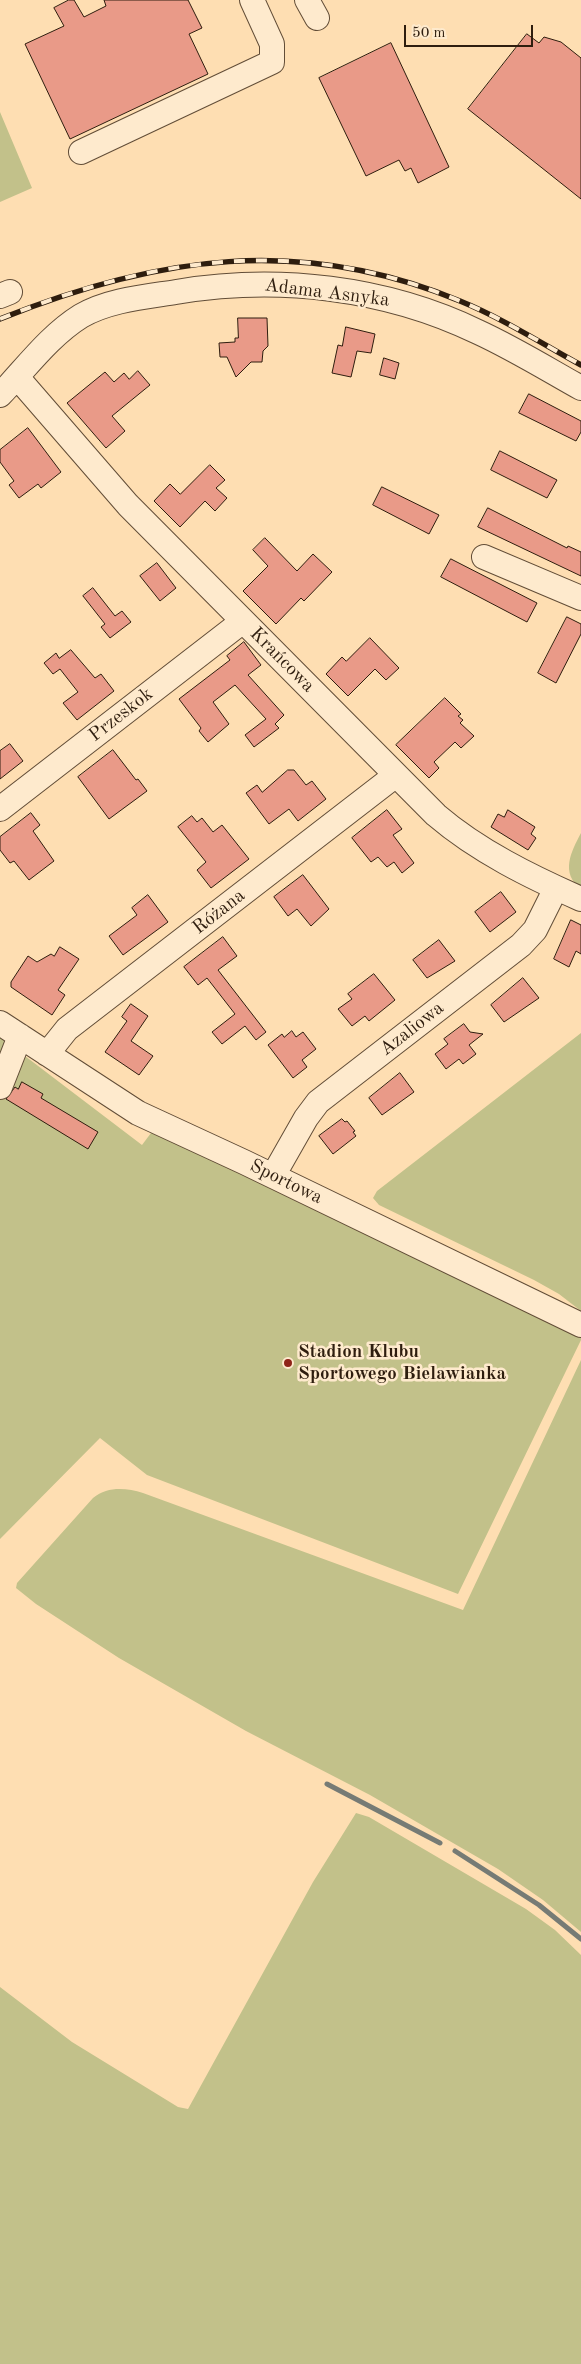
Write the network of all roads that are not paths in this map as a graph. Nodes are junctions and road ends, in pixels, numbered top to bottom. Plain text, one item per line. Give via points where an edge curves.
1 (252, 0) edge
2 (82, 152) dead end
3 (17, 377) junction
4 (581, 388) edge
5 (0, 395) edge
6 (484, 557) dead end
7 (581, 598) edge
8 (243, 621) junction
9 (396, 775) junction
10 (0, 809) edge
11 (556, 888) junction
12 (581, 900) edge
13 (0, 1023) edge
14 (20, 1036) junction
15 (47, 1054) junction
16 (0, 1086) edge
17 (273, 1176) junction
18 (581, 1325) edge

1 - 2 street via 272,44 272,62
3 - 4 street, Adama Asnyka via 61,330 84,315 122,300 214,285 286,284 382,296 429,311 478,332
3 - 5 street, Adama Asnyka
3 - 8 street, Krańcowa via 128,506
6 - 7 street
8 - 9 street, Krańcowa
8 - 10 street, Przeskok
9 - 11 street, Krańcowa via 458,832
9 - 15 street, Różana via 67,1029
11 - 12 street, Krańcowa
11 - 17 street, Azaliowa via 535,930 521,945 320,1100
13 - 14 street, Sportowa
14 - 15 street, Sportowa
14 - 16 street
15 - 17 street, Sportowa via 138,1113
17 - 18 street, Sportowa

